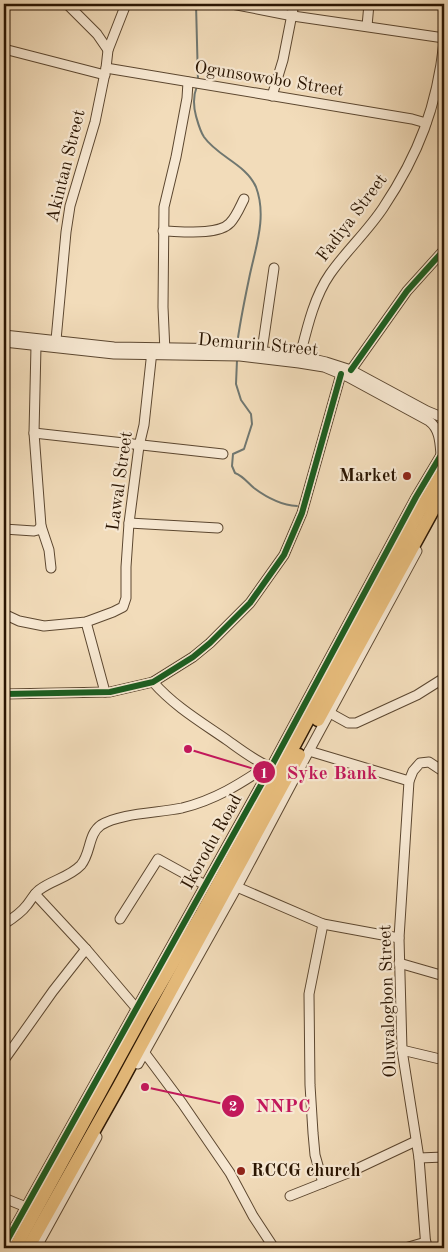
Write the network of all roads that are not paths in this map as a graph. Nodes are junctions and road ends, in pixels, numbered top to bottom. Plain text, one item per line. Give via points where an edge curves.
1 (67, 4) edge
2 (126, 4) edge
3 (232, 4) edge
4 (294, 4) edge
5 (369, 4) edge
6 (293, 16) junction
7 (367, 26) junction
8 (444, 38) edge
9 (444, 42) edge
10 (4, 49) edge
11 (108, 50) junction
12 (106, 72) junction
13 (188, 83) junction
14 (272, 96) junction
15 (426, 123) junction
16 (244, 199) dead end
17 (163, 230) junction
18 (444, 250) edge
19 (274, 268) dead end
20 (4, 335) edge
21 (56, 340) junction
22 (4, 342) edge
23 (36, 346) junction
24 (152, 351) junction
25 (262, 351) junction
26 (165, 352) junction
27 (240, 352) junction
28 (300, 356) junction
29 (351, 370) junction
30 (341, 374) junction
31 (444, 418) edge
32 (34, 433) junction
33 (139, 446) junction
34 (443, 453) edge
35 (222, 454) dead end
36 (444, 470) edge
37 (444, 490) edge
38 (443, 506) edge
39 (130, 523) junction
40 (41, 526) junction
41 (218, 528) dead end
42 (4, 529) edge
43 (51, 568) dead end
44 (4, 614) edge
45 (86, 622) junction
46 (444, 678) edge
47 (153, 682) junction
48 (105, 692) junction
49 (4, 694) edge
50 (330, 713) junction
51 (309, 751) junction
52 (269, 767) junction
53 (444, 772) edge
54 (409, 781) junction
55 (205, 885) junction
56 (237, 887) junction
57 (35, 894) junction
58 (120, 919) dead end
59 (4, 924) edge
60 (323, 924) junction
61 (399, 938) junction
62 (86, 949) junction
63 (399, 963) junction
64 (444, 974) edge
65 (137, 1009) junction
66 (402, 1050) junction
67 (144, 1052) junction
68 (4, 1060) edge
69 (444, 1060) edge
70 (416, 1141) junction
71 (444, 1157) edge
72 (419, 1158) junction
73 (323, 1183) junction
74 (290, 1196) dead end
75 (4, 1198) edge
76 (26, 1207) junction
77 (426, 1245) edge
78 (4, 1246) edge
79 (14, 1248) edge
80 (28, 1248) edge
81 (36, 1248) edge
82 (274, 1248) edge
83 (405, 1248) edge

1 - 11 street
2 - 11 street, Akintan Street
3 - 6 street
4 - 6 street
5 - 7 street
6 - 7 street
6 - 14 street
7 - 8 street
9 - 15 street, Fadiya Street via 440,78
10 - 12 street, Ogunsowobo Street
11 - 12 street, Akintan Street
12 - 13 street, Ogunsowobo Street
12 - 21 street, Akintan Street via 70,206
13 - 14 street, Ogunsowobo Street
13 - 17 street
14 - 15 street, Ogunsowobo Street
15 - 28 street, Fadiya Street via 408,168 383,209 322,287
16 - 17 street via 229,225 220,229
17 - 26 street
18 - 29 street via 407,291
19 - 25 street
20 - 21 street, Demurin Street
21 - 24 street, Demurin Street
22 - 23 street, Demurin Street
23 - 24 street, Demurin Street via 114,354
23 - 32 street
24 - 26 street, Demurin Street
24 - 33 street, Lawal Street
25 - 27 street, Demurin Street
25 - 28 street, Demurin Street
26 - 27 street, Demurin Street
27 - 30 street, Demurin Street via 324,367
28 - 29 street, Demurin Street
29 - 31 street, Demurin Street
30 - 34 street, Demurin Street via 434,424
30 - 47 street via 302,513 284,555 250,603 222,631 193,657
32 - 33 street
32 - 40 street
33 - 35 street
33 - 39 street, Lawal Street
34 - 52 street, Ikorodu Road
36 - 79 highway, Ikorodu Road
37 - 80 highway, Ikorodu Road
38 - 50 street
39 - 41 street
39 - 45 street, Lawal Street via 123,606
40 - 42 street via 34,531
40 - 43 street
44 - 45 street via 44,626
45 - 48 street
46 - 50 street via 417,695 356,723
47 - 48 street
47 - 52 street via 190,715
48 - 49 street
50 - 51 street
51 - 54 street
51 - 56 street
52 - 55 street, Ikorodu Road
52 - 57 street via 209,800 109,820 94,831 86,857 78,868
53 - 54 street via 429,762 420,763
54 - 61 street, Oluwalogbon Street
55 - 58 street via 158,859
55 - 65 street, Ikorodu Road
56 - 60 street
56 - 67 street
57 - 59 street via 20,913
57 - 62 street
60 - 61 street
60 - 73 street via 309,994 313,1133
61 - 63 street, Oluwalogbon Street
62 - 65 street
62 - 68 street
63 - 64 street
63 - 66 street, Oluwalogbon Street
65 - 76 street, Ikorodu Road
66 - 69 street
66 - 70 street, Oluwalogbon Street
67 - 81 street
67 - 82 street via 230,1173
70 - 72 street, Oluwalogbon Street
70 - 73 street
71 - 72 street
72 - 77 street, Oluwalogbon Street
73 - 74 street
75 - 76 street
76 - 78 street, Ikorodu Road
77 - 83 street

